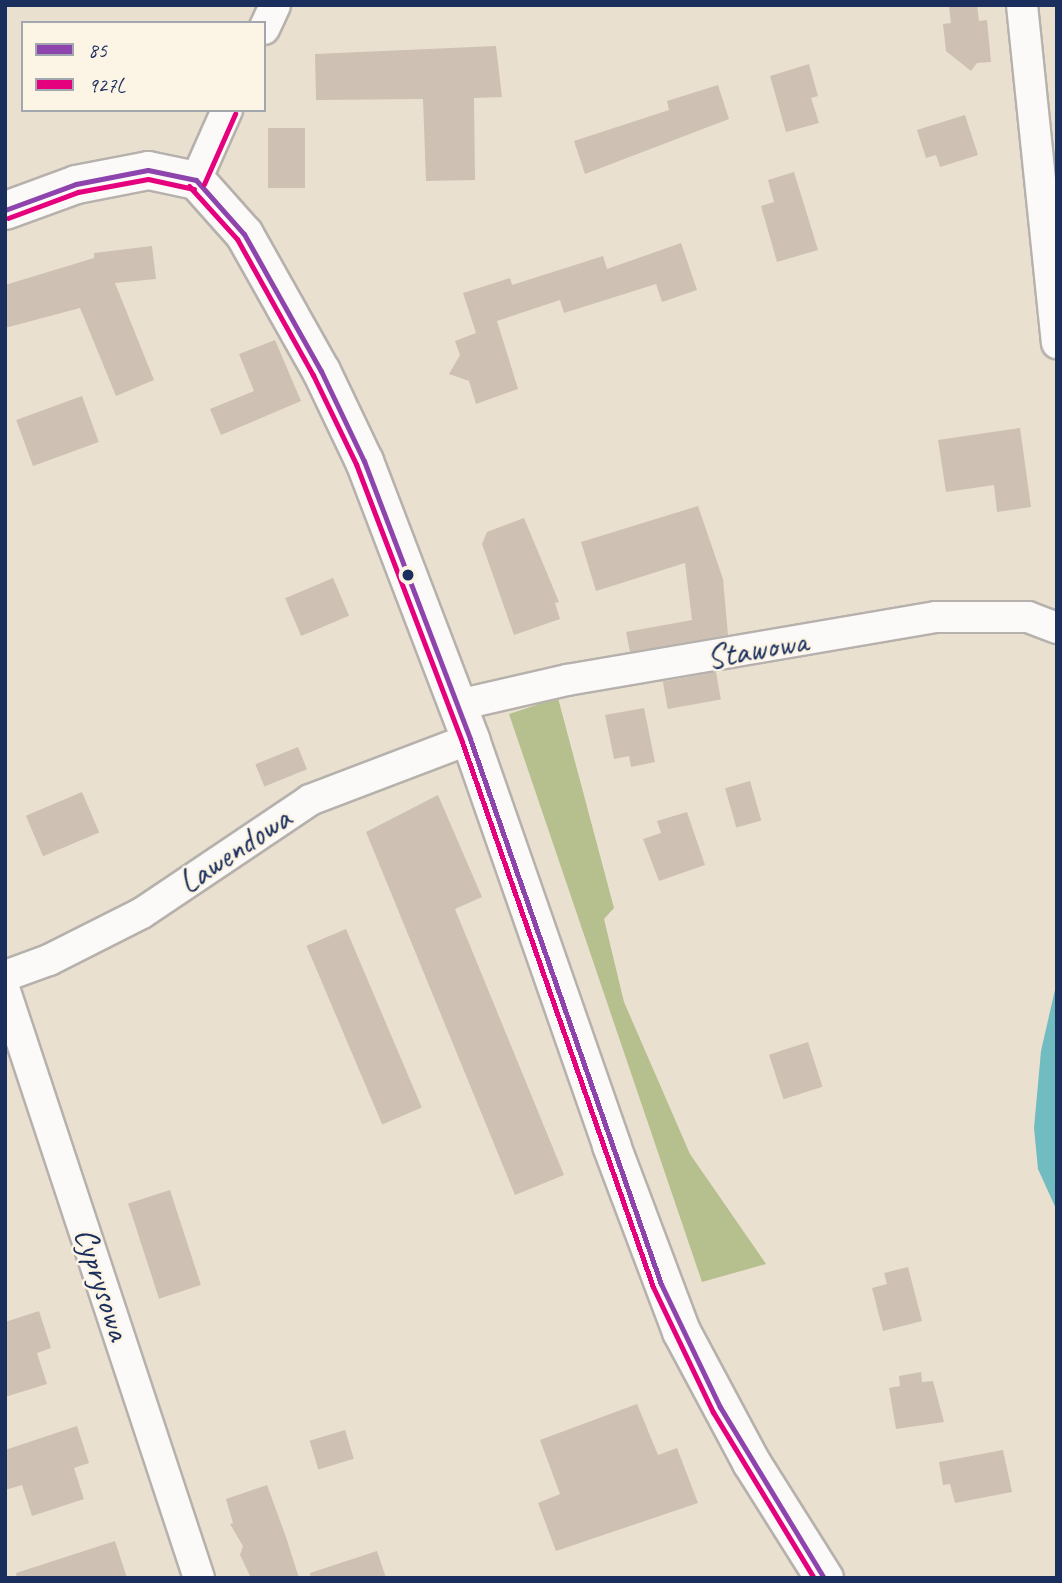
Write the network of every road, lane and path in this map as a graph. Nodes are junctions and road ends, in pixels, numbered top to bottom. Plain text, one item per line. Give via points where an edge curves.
1 (275, 5) edge
2 (1022, 5) edge
3 (266, 25) edge
4 (226, 112) edge
5 (196, 180) junction
6 (5, 210) edge
7 (1057, 343) edge
8 (1057, 628) edge
9 (464, 722) junction
10 (5, 975) edge
11 (5, 991) edge
12 (199, 1578) edge
13 (824, 1578) edge

1 - 3 street
2 - 7 street
4 - 5 street
5 - 6 main road via 148,170 76,184
5 - 9 main road via 244,234 321,371 365,461
8 - 9 street, Stawowa via 1028,617 936,617 567,680
9 - 10 street, Lawendowa via 310,800 142,913 50,960
9 - 13 main road via 661,1284 720,1407
11 - 12 street, Cyprysowa

